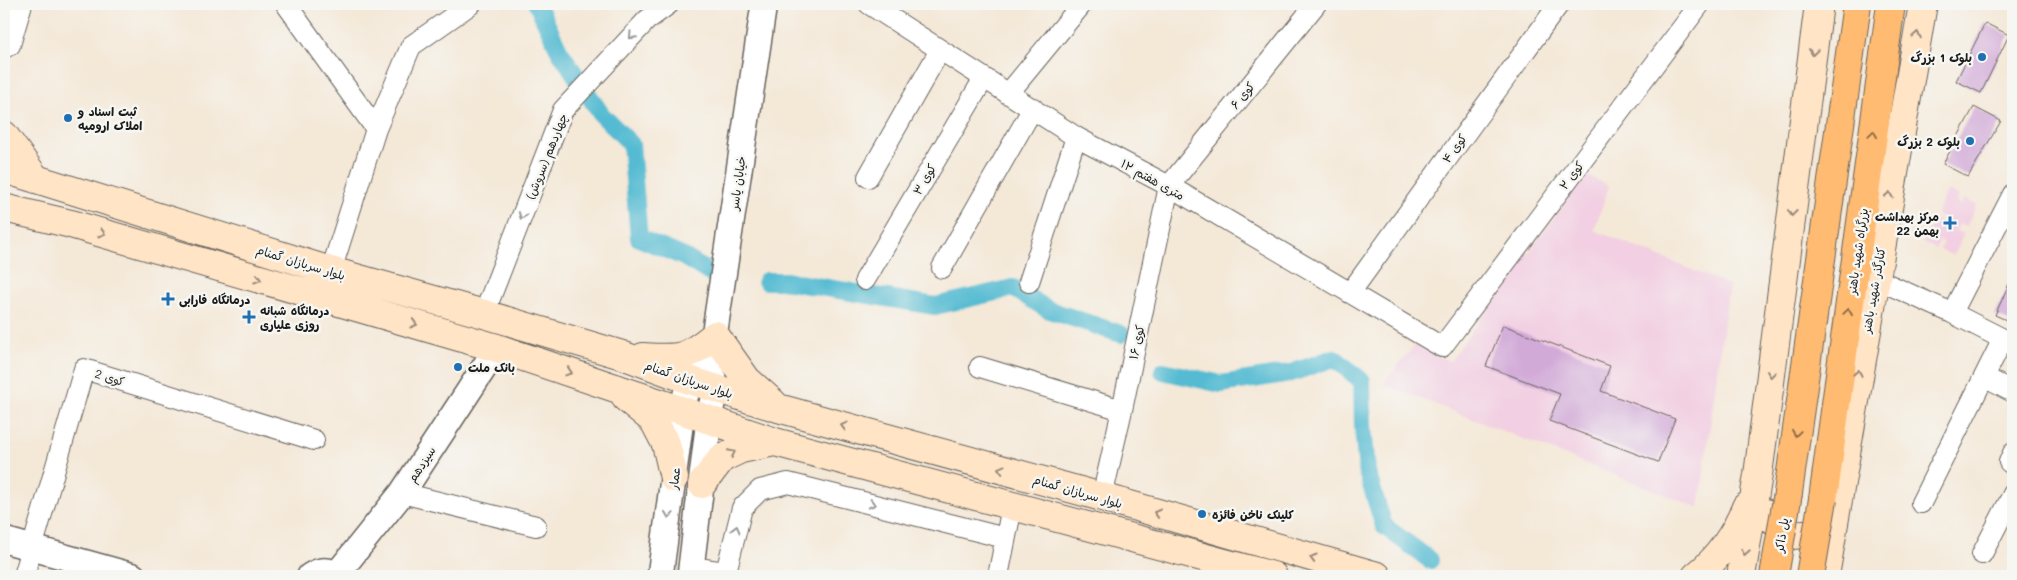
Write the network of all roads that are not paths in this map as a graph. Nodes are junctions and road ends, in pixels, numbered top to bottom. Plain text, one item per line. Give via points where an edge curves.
1 (22, 4) edge
2 (286, 4) edge
3 (471, 4) edge
4 (669, 4) edge
5 (764, 4) edge
6 (869, 4) edge
7 (1082, 4) edge
8 (1316, 4) edge
9 (1558, 4) edge
10 (1700, 4) edge
11 (1819, 4) edge
12 (1857, 4) edge
13 (1891, 4) edge
14 (1923, 4) edge
15 (4, 48) edge
16 (940, 50) junction
17 (984, 78) junction
18 (1008, 94) junction
19 (1032, 108) junction
20 (376, 129) junction
21 (4, 135) edge
22 (1076, 137) junction
23 (4, 169) edge
24 (868, 177) dead end
25 (36, 180) junction
26 (1169, 186) junction
27 (80, 194) junction
28 (2013, 194) edge
29 (11, 215) edge
30 (72, 224) junction
31 (942, 268) dead end
32 (331, 271) junction
33 (1874, 278) junction
34 (865, 280) dead end
35 (1029, 282) dead end
36 (1350, 293) junction
37 (1952, 313) junction
38 (484, 314) junction
39 (715, 335) junction
40 (2008, 342) edge
41 (1442, 346) joint
42 (497, 348) junction
43 (622, 355) junction
44 (980, 367) dead end
45 (713, 376) junction
46 (1984, 377) junction
47 (689, 380) junction
48 (611, 386) junction
49 (2013, 392) edge
50 (778, 408) junction
51 (1122, 410) junction
52 (682, 412) junction
53 (709, 419) junction
54 (314, 440) dead end
55 (775, 442) junction
56 (2013, 453) edge
57 (2013, 465) edge
58 (1758, 475) junction
59 (674, 478) junction
60 (702, 484) junction
61 (402, 492) junction
62 (2013, 494) edge
63 (1102, 497) junction
64 (1921, 503) dead end
65 (1829, 506) junction
66 (1012, 507) junction
67 (536, 526) dead end
68 (1005, 538) junction
69 (4, 540) edge
70 (33, 548) junction
71 (1982, 554) dead end
72 (690, 572) edge
73 (725, 574) edge
74 (338, 575) edge
75 (24, 576) edge
76 (133, 576) edge
77 (310, 576) edge
78 (660, 576) edge
79 (998, 576) edge
80 (1273, 576) edge
81 (1377, 576) edge
82 (1696, 576) edge
83 (1741, 576) edge
84 (1774, 576) edge
85 (1810, 576) edge
86 (1825, 576) edge
87 (1840, 576) edge

1 - 15 street via 10,45
2 - 20 street
3 - 20 street via 411,46
4 -> 38 street, چهاردهم (سروش) via 647,20 563,110
5 - 39 street, خیابان یاسر
6 - 16 street, ۱۲ متری هفتم
7 - 18 street
8 - 26 street, کوی ۶
9 - 36 street, کوی ۴
10 - 41 street, کوی ۲
11 -> 58 main road
12 -> 84 highway, پل ذاکر, bridge
65 -> 13 highway, بزرگراه شهید باهنر
33 -> 14 main road, کنارگذر شهید باهنر
16 - 17 street, ۱۲ متری هفتم
16 - 24 street
17 - 18 street, ۱۲ متری هفتم
17 - 34 street, کوی ۳
18 - 19 street, ۱۲ متری هفتم
19 - 22 street, ۱۲ متری هفتم
19 - 31 street
20 - 32 street
21 - 25 main road
22 - 26 street, ۱۲ متری هفتم
22 - 35 street
23 - 25 main road, بلوار سربازان گمنام
25 - 27 main road, بلوار سربازان گمنام
26 - 36 street, ۱۲ متری هفتم
26 - 51 street, کوی ۱۶
27 - 30 main road via 69,207 68,216
27 - 32 main road, بلوار سربازان گمنام
28 - 37 street
29 - 30 main road
30 -> 42 main road
32 - 38 main road, بلوار سربازان گمنام
33 - 37 street
65 -> 33 main road, کنارگذر شهید باهنر
36 - 41 street, ۱۲ متری هفتم
37 - 40 street
38 - 43 main road, بلوار سربازان گمنام
39 - 43 main road via 693,353 676,359
39 - 45 street, خیابان یاسر
39 - 50 main road via 752,386
40 - 46 street
42 -> 48 main road
42 - 61 street, سیزدهم
43 - 47 main road, بلوار سربازان گمنام
44 - 51 street
45 - 47 main road, بلوار سربازان گمنام
45 - 50 main road, بلوار سربازان گمنام
45 - 53 street
46 - 49 street
46 - 64 street
47 - 52 street, عمار
48 - 52 main road
48 - 59 main road via 654,421 666,444
63 -> 50 main road, بلوار سربازان گمنام
51 - 63 street, کوی ۱۶
52 - 53 main road
52 - 59 street, عمار
53 - 55 main road
53 - 60 street
54 - 70 street, کوی 2 via 84,369
60 -> 55 main road via 722,458 741,449
55 - 66 main road
56 - 57 street via 2009,462
58 - 65 main road via 1763,512 1792,535 1829,532
58 - 82 main road via 1739,524 1708,566
58 -> 83 main road
59 -> 78 street, عمار
60 - 72 street
61 - 67 street
61 - 74 street, سیزدهم
62 - 71 street
81 -> 63 main road, بلوار سربازان گمنام
65 - 85 highway, bridge
65 - 86 main road, کنارگذر شهید باهنر
65 - 87 main road
66 - 68 street
66 - 80 main road
73 -> 68 street via 742,508 760,490 788,483
68 - 79 street
69 - 70 street
70 - 75 street
70 - 76 street
72 - 73 street
74 - 77 street via 323,570

